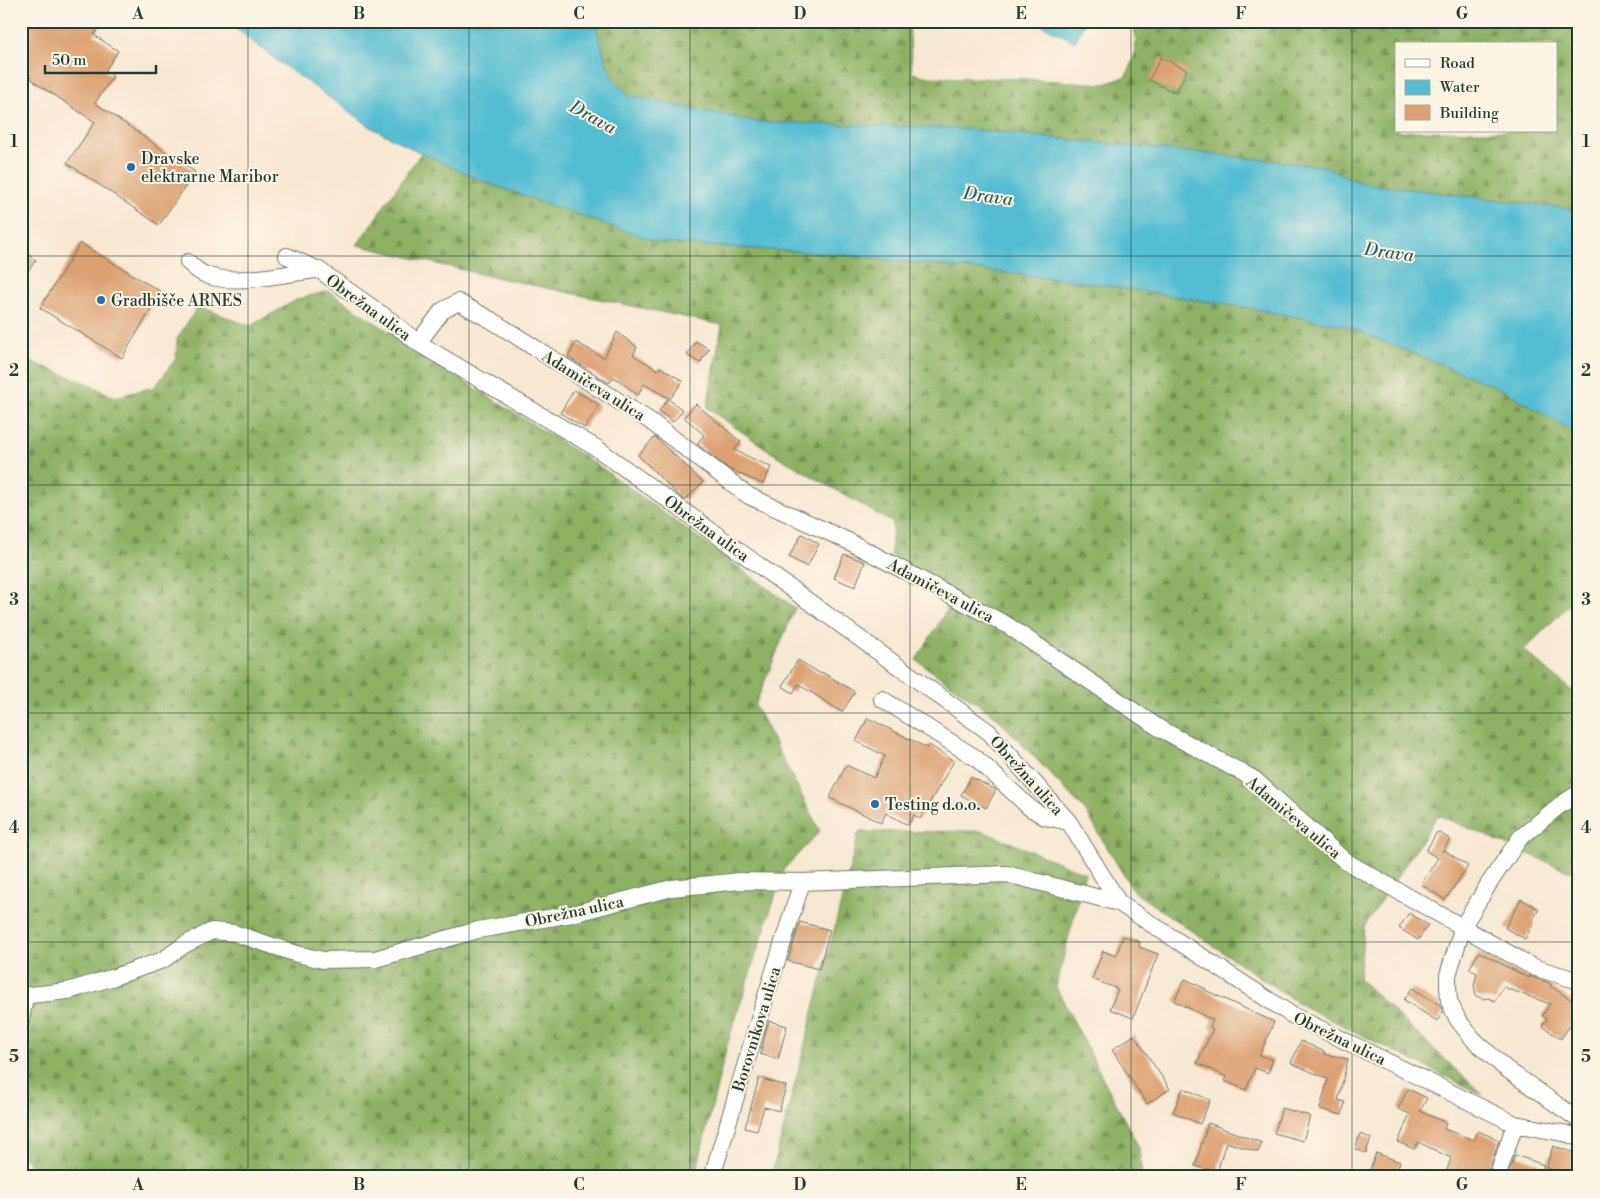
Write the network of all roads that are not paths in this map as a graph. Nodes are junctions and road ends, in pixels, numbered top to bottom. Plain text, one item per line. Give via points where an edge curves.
1 (288, 256) dead end
2 (188, 262) dead end
3 (318, 270) junction
4 (418, 343) junction
5 (882, 700) dead end
6 (1579, 793) edge
7 (1069, 822) junction
8 (802, 882) junction
9 (1119, 903) junction
10 (1463, 926) junction
11 (1579, 981) edge
12 (23, 996) edge
13 (21, 1021) edge
14 (1579, 1120) edge
15 (1515, 1124) junction
16 (1579, 1138) edge
17 (712, 1177) edge
18 (1497, 1177) edge

1 - 3 street, Obrežna ulica
2 - 3 street, Obrežna ulica via 203,274 219,279 272,277
3 - 4 street, Obrežna ulica
4 - 7 street, Obrežna ulica via 598,449 989,732
4 - 10 street, Adamičeva ulica via 442,311 458,302 491,320 650,421 749,496 848,541 1007,625 1159,728 1254,779 1346,861
5 - 7 street, Obrežna ulica via 976,758 1030,808 1046,817
6 - 10 street via 1520,838
7 - 9 street, Obrežna ulica
8 - 9 street, Obrežna ulica via 1007,874
8 - 12 street, Obrežna ulica via 740,881 672,888 572,914 478,930 375,959 323,960 234,933 212,931 163,960 114,977 68,991
8 - 17 street, Borovnikova ulica
9 - 15 street, Obrežna ulica via 1292,1015
10 - 11 street, Adamičeva ulica via 1533,967
10 - 14 street via 1448,975 1449,1001 1458,1020 1473,1039 1505,1068
12 - 13 street
15 - 16 street, Obrežna ulica
15 - 18 street

